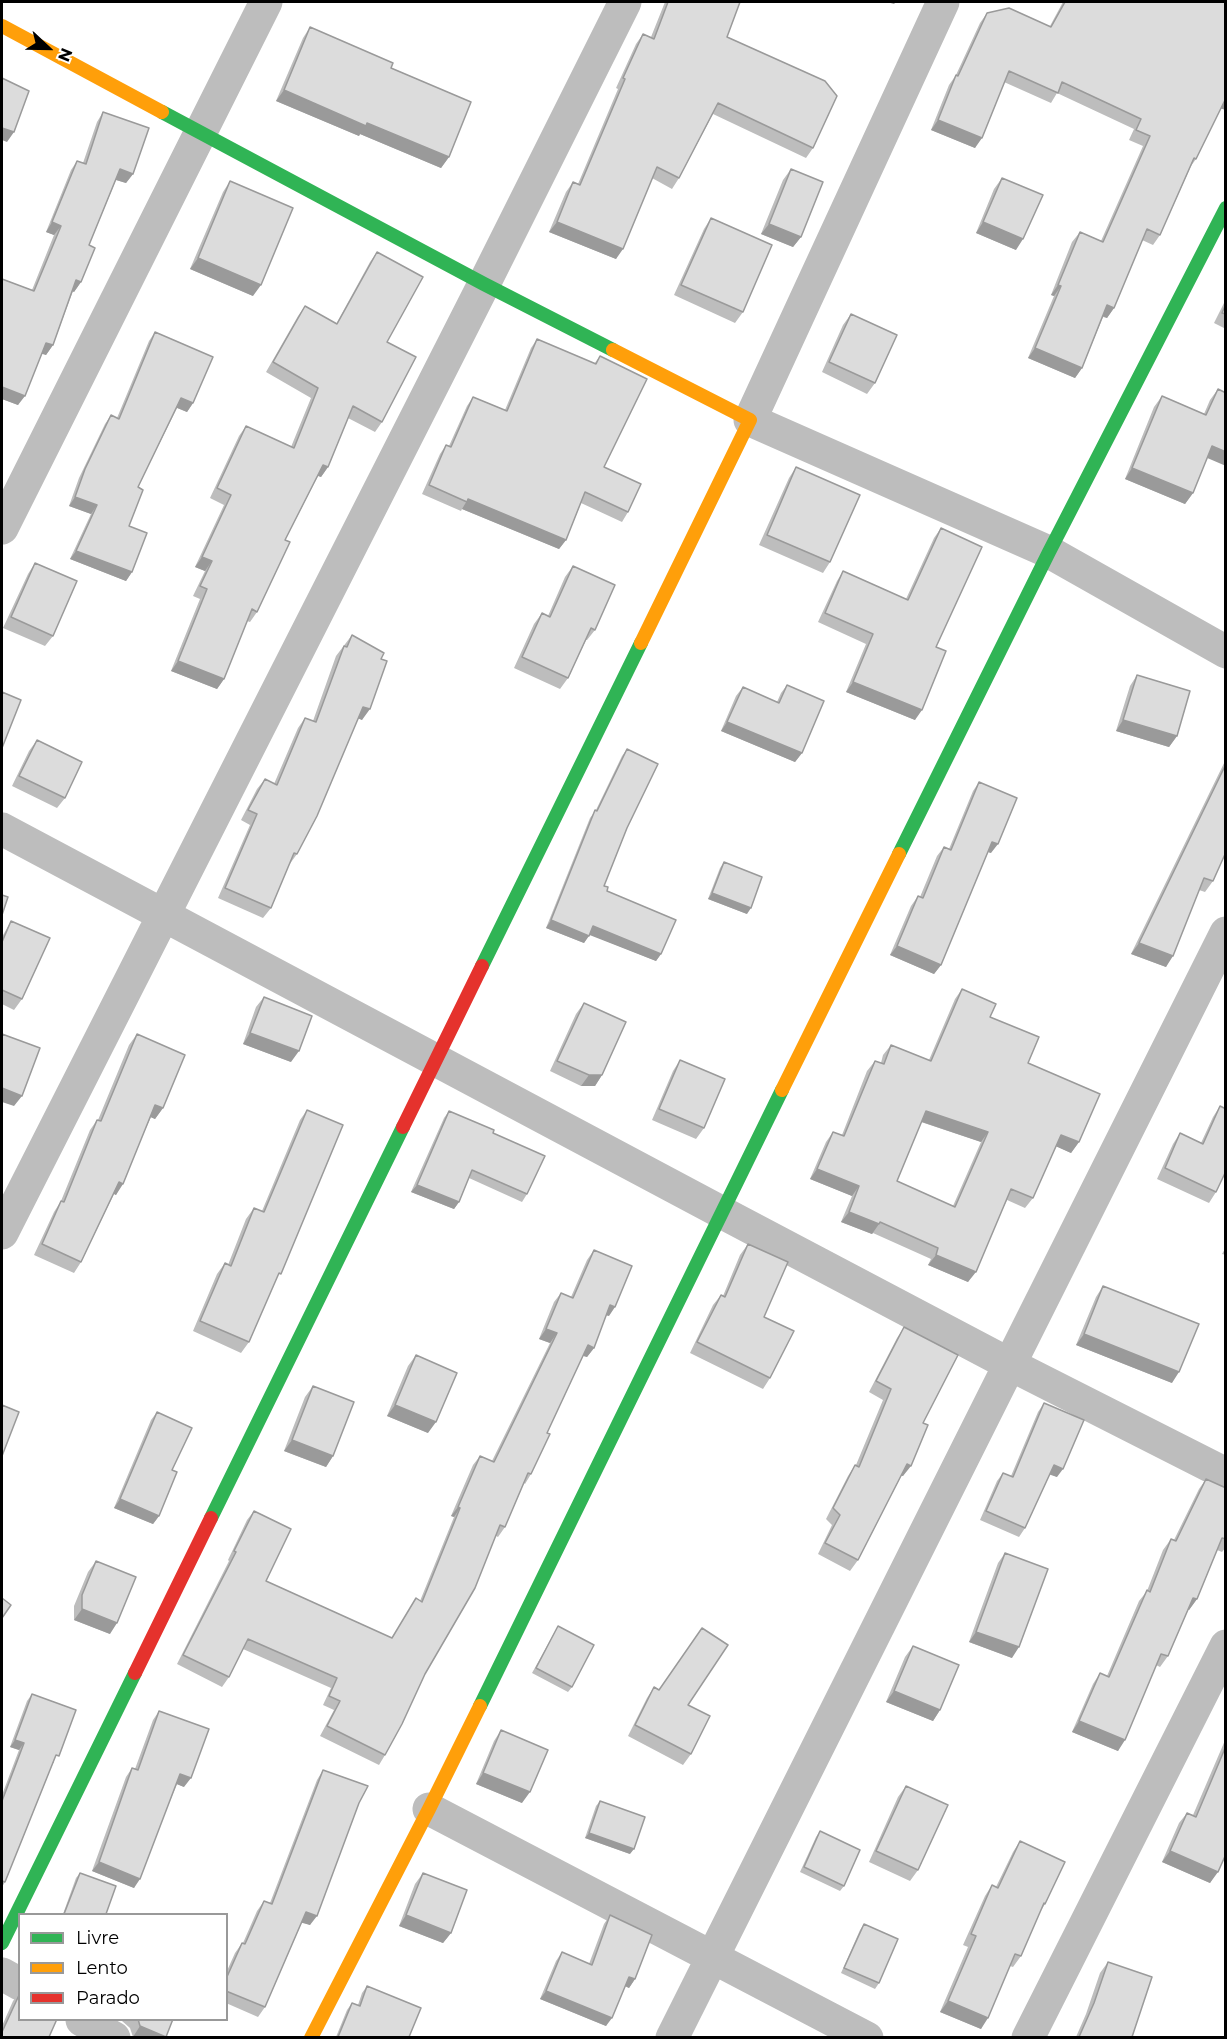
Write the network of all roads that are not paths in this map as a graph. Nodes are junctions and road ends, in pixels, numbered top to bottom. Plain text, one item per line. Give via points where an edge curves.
1 (266, 2) edge
2 (625, 2) edge
3 (943, 2) edge
4 (2, 26) edge
5 (202, 131) junction
6 (1226, 208) edge
7 (484, 284) junction
8 (750, 420) junction
9 (2, 528) edge
10 (1050, 552) junction
11 (1226, 652) edge
12 (2, 829) edge
13 (163, 915) junction
14 (1226, 933) edge
15 (435, 1059) junction
16 (721, 1212) junction
17 (2, 1233) edge
18 (1011, 1365) junction
19 (1226, 1474) edge
20 (1226, 1646) edge
21 (429, 1809) junction
22 (2, 1942) edge
23 (712, 1957) junction
24 (2, 1974) edge
25 (18, 1983) edge
26 (86, 2021) edge
27 (114, 2037) edge
28 (311, 2037) edge
29 (672, 2037) edge
30 (867, 2037) edge
31 (1028, 2037) edge

1 - 5 street
2 - 7 street
3 - 8 street
4 - 5 street
5 - 7 street
5 - 9 street
6 - 10 street
7 - 8 street
7 - 13 street
8 - 10 street
8 - 15 street
10 - 11 street
10 - 16 street
12 - 13 street
13 - 15 street
13 - 17 street
14 - 18 street
15 - 16 street
15 - 22 street
16 - 18 street
16 - 21 street
18 - 19 street
18 - 23 street
20 - 31 street
21 - 23 street
21 - 28 street
23 - 29 street
23 - 30 street
24 - 25 street
26 - 27 street

